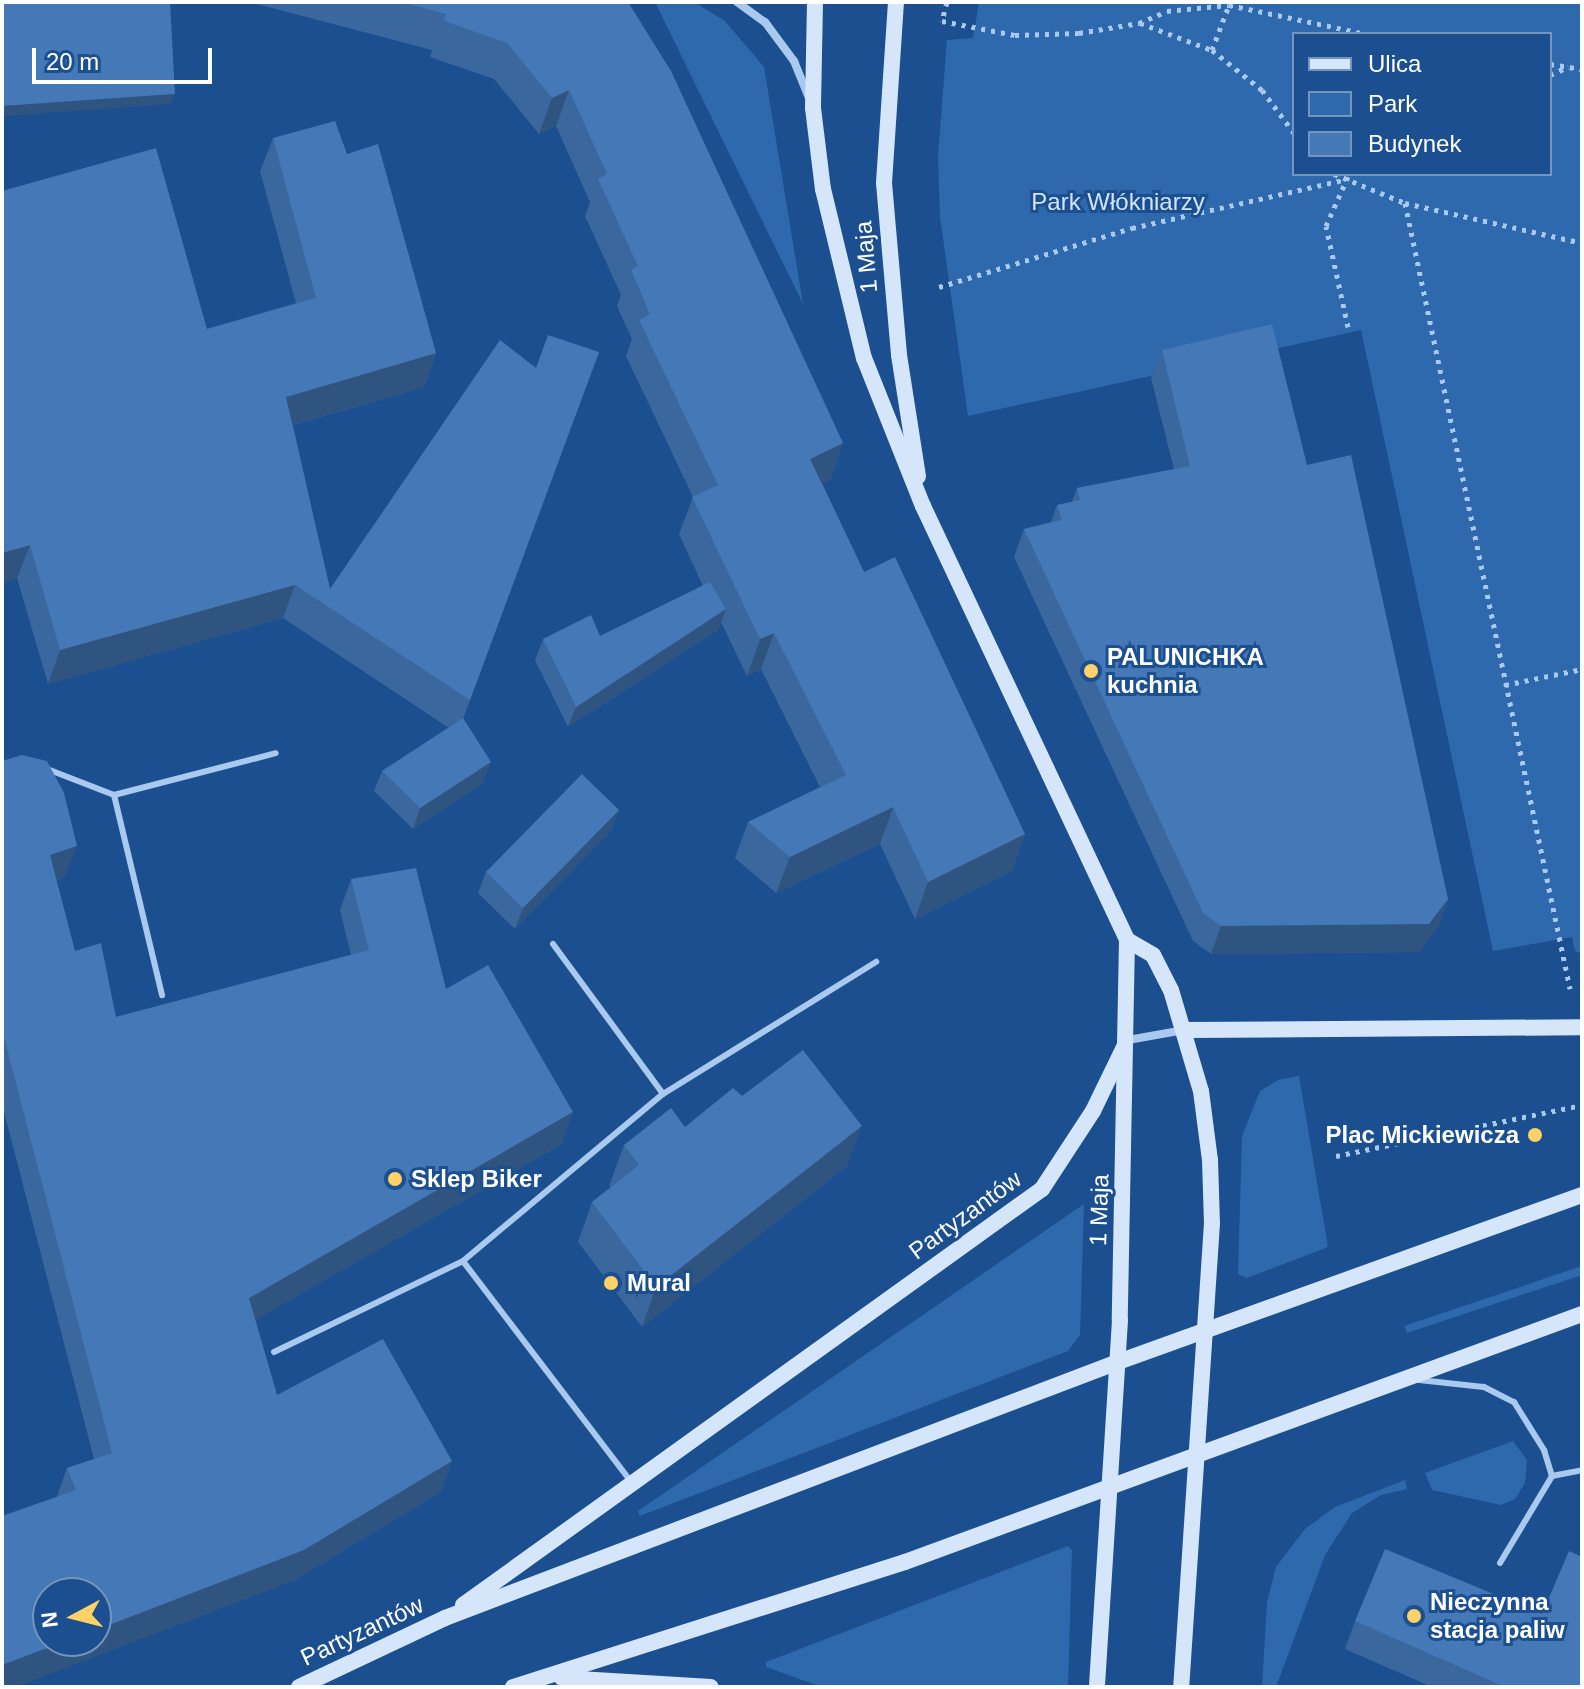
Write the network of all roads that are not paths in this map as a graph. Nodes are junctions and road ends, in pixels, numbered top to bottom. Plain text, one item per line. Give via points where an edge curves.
1 (737, 2) edge
2 (815, 2) edge
3 (896, 2) edge
4 (813, 108) junction
5 (923, 506) junction
6 (276, 753) dead end
7 (40, 766) edge
8 (114, 795) junction
9 (1127, 940) junction
10 (553, 944) dead end
11 (876, 962) dead end
12 (162, 995) dead end
13 (1582, 1027) edge
14 (1185, 1030) junction
15 (1128, 1040) junction
16 (663, 1094) junction
17 (1582, 1195) edge
18 (463, 1261) junction
19 (1582, 1314) edge
20 (1201, 1332) junction
21 (274, 1352) dead end
22 (1118, 1362) junction
23 (1399, 1378) junction
24 (1196, 1452) junction
25 (1582, 1470) edge
26 (1552, 1476) junction
27 (632, 1483) junction
28 (1112, 1483) junction
29 (1500, 1563) dead end
30 (445, 1618) junction
31 (548, 1678) junction
32 (299, 1687) edge
33 (513, 1687) edge
34 (711, 1687) edge
35 (1097, 1687) edge
36 (1181, 1687) edge

1 - 4 street, 1 Maja via 765,22 794,61
2 - 4 street, 1 Maja
3 - 5 street, 1 Maja via 884,183 899,355
4 - 5 street, 1 Maja via 841,278 864,358
5 - 9 street, 1 Maja
6 - 8 lane
7 - 8 lane
8 - 12 lane
9 - 14 street, 1 Maja via 1153,955
9 - 15 street, 1 Maja
10 - 16 lane
11 - 16 lane
13 - 14 street
14 - 15 street
14 - 20 street, 1 Maja via 1201,1091 1210,1160 1212,1223
15 - 22 street, 1 Maja
15 - 27 street, Partyzantów via 1093,1111 1042,1189
16 - 18 lane
17 - 20 street, Partyzantów
18 - 21 lane
18 - 27 lane
19 - 23 street
20 - 22 street, Partyzantów
20 - 24 street, 1 Maja
22 - 28 street, 1 Maja
22 - 30 street, Partyzantów
23 - 24 street
23 - 26 lane via 1484,1387 1514,1402 1544,1450
24 - 28 street
24 - 36 street, 1 Maja
25 - 26 lane
26 - 29 lane
27 - 30 street, Partyzantów
28 - 31 street via 877,1571
28 - 35 street, 1 Maja
30 - 32 street, Partyzantów
31 - 33 street
31 - 34 street

